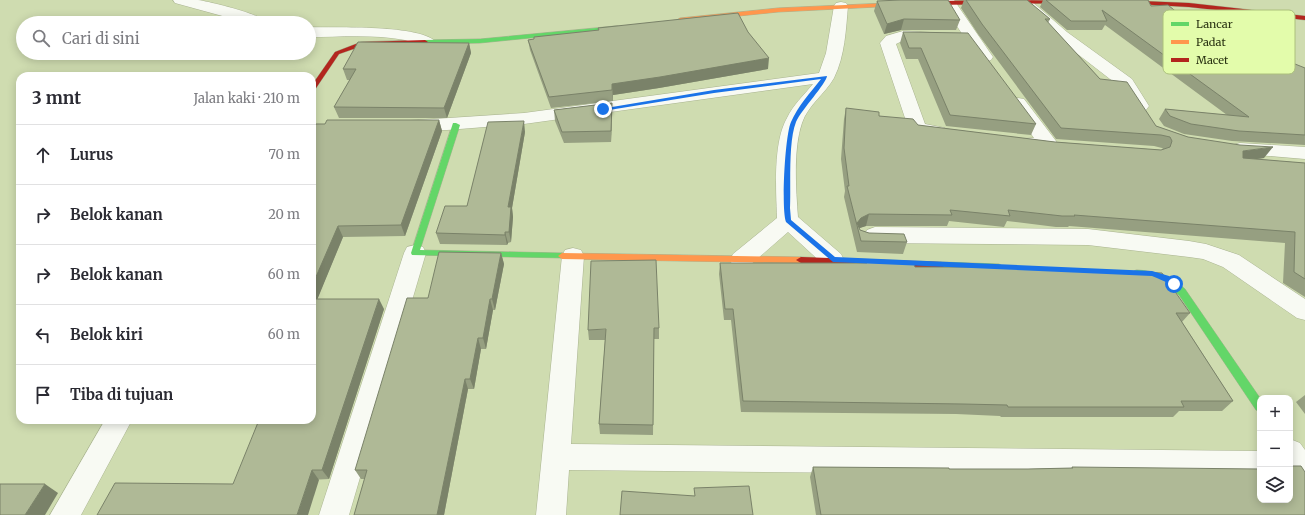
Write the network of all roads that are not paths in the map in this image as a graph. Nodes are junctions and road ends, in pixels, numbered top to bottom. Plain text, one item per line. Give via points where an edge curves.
1 (180, 0) edge
2 (1106, 0) edge
3 (1084, 1) edge
4 (901, 2) edge
5 (1024, 2) junction
6 (949, 3) junction
7 (841, 6) junction
8 (1234, 10) edge
9 (244, 16) edge
10 (1295, 17) edge
11 (1305, 18) edge
12 (670, 21) edge
13 (625, 28) edge
14 (316, 32) edge
15 (957, 37) junction
16 (429, 43) junction
17 (993, 69) edge
18 (825, 77) junction
19 (316, 83) edge
20 (1007, 88) edge
21 (1148, 118) edge
22 (396, 125) edge
23 (456, 125) junction
24 (958, 134) edge
25 (1009, 141) edge
26 (1224, 147) edge
27 (1305, 153) edge
28 (788, 220) junction
29 (866, 235) edge
30 (415, 253) junction
31 (573, 256) junction
32 (741, 260) junction
33 (833, 260) junction
34 (1008, 267) edge
35 (1128, 272) edge
36 (1305, 311) edge
37 (1257, 403) edge
38 (118, 424) edge
39 (557, 457) junction
40 (1257, 464) edge
41 (64, 515) edge
42 (334, 515) edge
43 (551, 515) edge

1 - 9 street
2 - 8 street
3 - 5 street
4 - 6 street
4 - 7 street
5 - 6 street
5 - 21 street via 1126,83
6 - 15 street
7 - 12 street via 730,13
7 - 18 street via 835,45
10 - 11 street
13 - 16 street
14 - 16 street via 395,34 418,38
15 - 17 street
15 - 24 street via 901,36 895,37 888,44 917,127 922,130
16 - 19 street via 372,43 345,48 331,59
18 - 23 street via 603,109
18 - 28 street via 793,123 790,140
20 - 25 street via 1056,145
22 - 23 street
23 - 30 street
26 - 27 street
28 - 32 street
28 - 33 street
29 - 36 street via 1088,237 1189,249 1230,261
30 - 31 street
30 - 42 street
31 - 32 street
31 - 39 street
32 - 33 street
33 - 34 street
35 - 37 street via 1158,274 1182,292
38 - 41 street
39 - 40 street
39 - 43 street

